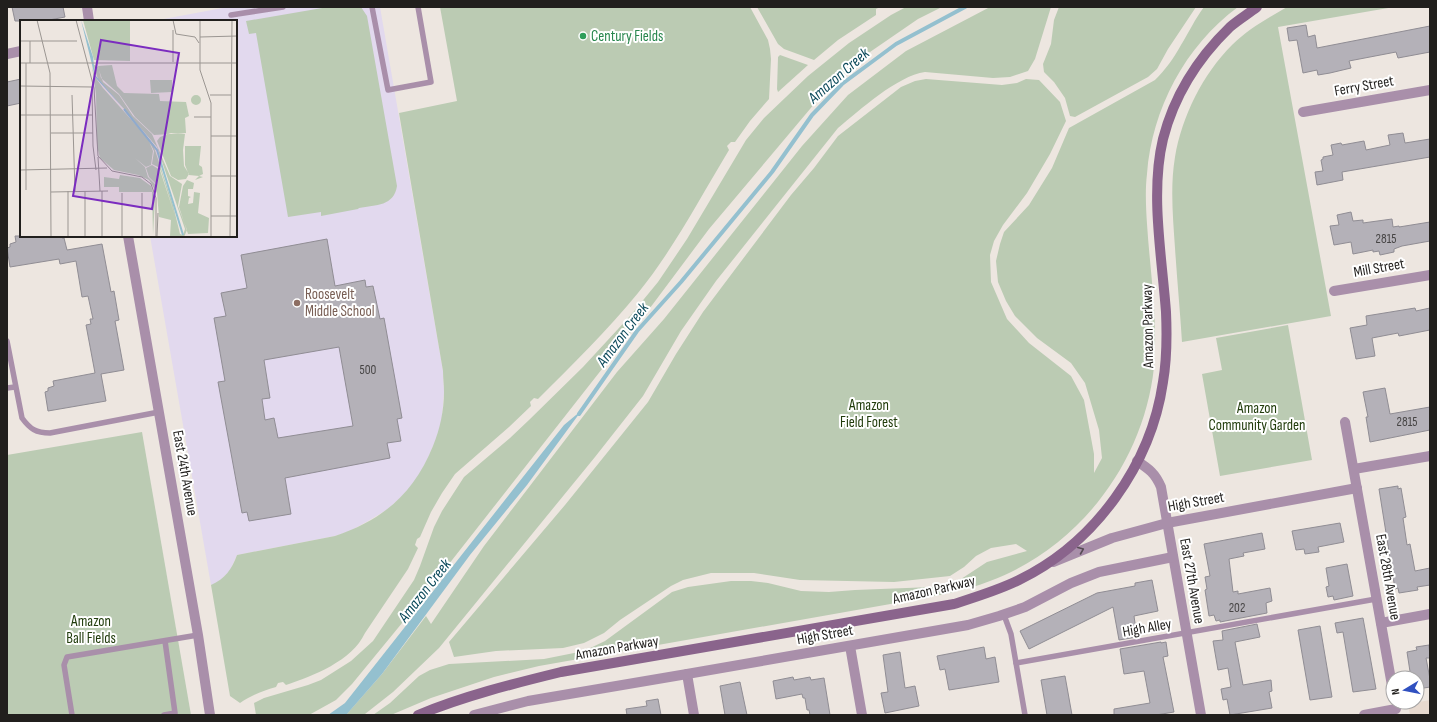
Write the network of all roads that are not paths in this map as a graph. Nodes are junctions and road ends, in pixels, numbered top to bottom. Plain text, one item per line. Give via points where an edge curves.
1 (87, 7) edge
2 (283, 7) edge
3 (372, 7) edge
4 (418, 7) edge
5 (1257, 7) edge
6 (259, 9) edge
7 (231, 15) dead end
8 (90, 20) edge
9 (20, 51) edge
10 (7, 54) edge
11 (1430, 90) edge
12 (1303, 112) dead end
13 (128, 237) edge
14 (1430, 274) edge
15 (1334, 291) dead end
16 (7, 341) edge
17 (15, 387) junction
18 (7, 388) edge
19 (159, 412) junction
20 (1345, 422) dead end
21 (1430, 456) edge
22 (1137, 461) junction
23 (1354, 469) junction
24 (1357, 488) junction
25 (1167, 522) junction
26 (1173, 557) junction
27 (1045, 565) junction
28 (1376, 599) junction
29 (1430, 614) edge
30 (1004, 615) junction
31 (1381, 623) junction
32 (1186, 633) junction
33 (198, 635) junction
34 (165, 641) junction
35 (850, 646) junction
36 (1016, 664) junction
37 (1389, 670) edge
38 (687, 674) junction
39 (1391, 710) edge
40 (72, 715) edge
41 (164, 715) edge
42 (210, 715) edge
43 (418, 715) edge
44 (474, 715) edge
45 (694, 715) edge
46 (862, 715) edge
47 (1025, 715) edge
48 (1201, 715) edge
49 (1364, 715) edge

1 - 8 street
2 - 6 lane
3 - 4 lane via 388,90 431,82
5 - 22 main road, Amazon Parkway via 1232,26 1208,50 1175,103 1163,140 1158,218 1166,313 1166,348 1157,412
6 - 7 lane
9 - 10 street
11 - 12 street, Ferry Street
13 - 19 street, East 24th Avenue
14 - 15 street, Mill Street
16 - 17 lane
17 - 18 lane
17 - 19 lane via 22,418 28,426 40,433
19 - 33 street, East 24th Avenue
20 - 23 street, East 28th Avenue
21 - 23 street
22 - 25 street, East 27th Avenue via 1157,478
22 - 27 main road, Amazon Parkway via 1124,486 1088,531
23 - 24 street, East 28th Avenue
24 - 25 street, High Street
24 - 28 street, East 28th Avenue
25 - 26 street, East 27th Avenue
27 -> 25 street, High Street via 1112,538
26 - 30 street, High Street via 1099,572
26 - 32 street, East 27th Avenue
27 - 43 main road, Amazon Parkway via 1019,580 954,604 561,672 503,686
28 - 31 street, East 28th Avenue
28 - 32 lane, High Alley
29 - 31 street
30 - 35 street, High Street via 968,625
30 - 36 lane via 1010,630
31 - 37 street, East 28th Avenue
32 - 36 lane, High Alley
32 - 48 street, East 27th Avenue
33 - 34 lane
33 - 42 street, East 24th Avenue
34 - 40 lane via 68,657 64,665
34 - 41 lane via 175,713
35 - 38 street, High Street
35 - 46 street
36 - 47 lane
38 - 44 street, High Street via 528,701
38 - 45 street
39 - 49 street

